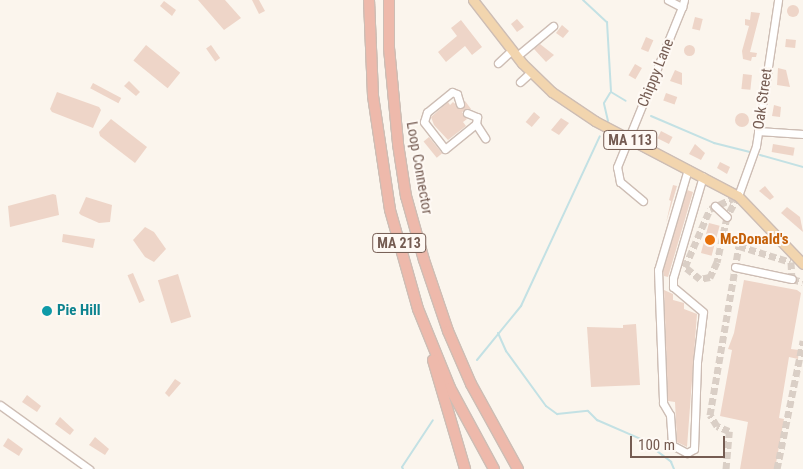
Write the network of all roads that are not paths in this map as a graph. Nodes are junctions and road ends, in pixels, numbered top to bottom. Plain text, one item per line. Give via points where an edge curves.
1 (369, 0) edge
2 (389, 0) edge
3 (473, 0) edge
4 (668, 0) edge
5 (778, 0) edge
6 (683, 3) edge
7 (553, 26) dead end
8 (514, 53) junction
9 (498, 62) dead end
10 (531, 72) junction
11 (520, 82) dead end
12 (460, 104) dead end
13 (467, 113) dead end
14 (476, 121) junction
15 (758, 131) junction
16 (803, 134) edge
17 (485, 138) dead end
18 (628, 139) junction
19 (688, 169) junction
20 (703, 176) junction
21 (738, 196) junction
22 (643, 201) dead end
23 (715, 206) dead end
24 (727, 217) dead end
25 (803, 264) edge
26 (735, 267) dead end
27 (792, 279) dead end
28 (418, 309) junction
29 (0, 405) edge
30 (89, 469) edge
31 (465, 469) edge
32 (494, 469) edge
33 (518, 469) edge

1 - 28 highway, MA 213 via 379,151 390,210
2 - 33 highway, Loop Connector / MA 213 via 388,48 406,196 448,331 471,384
3 - 8 main road, MA 113
4 - 6 street, Chippy Lane
5 - 15 street, Oak Street
6 - 18 street, Chippy Lane
7 - 8 street
8 - 9 street
8 - 10 main road, MA 113
10 - 11 street
10 - 18 main road, MA 113 via 578,111
12 - 14 street via 457,94 452,92 427,112 424,122 445,149
13 - 14 street
14 - 17 street
15 - 16 street
15 - 21 street, Oak Street via 754,159
18 - 19 main road, MA 113
18 - 22 street, Chippy Lane via 617,167 618,178
19 - 20 main road, MA 113
19 - 20 street via 658,270 663,403 670,415 672,445 687,453 694,449 696,362 703,312 673,286 673,278
20 - 21 main road, MA 113
21 - 25 main road, MA 113
23 - 24 street
26 - 27 street
28 - 31 highway
28 - 32 highway, MA 213 via 450,388
29 - 30 street

